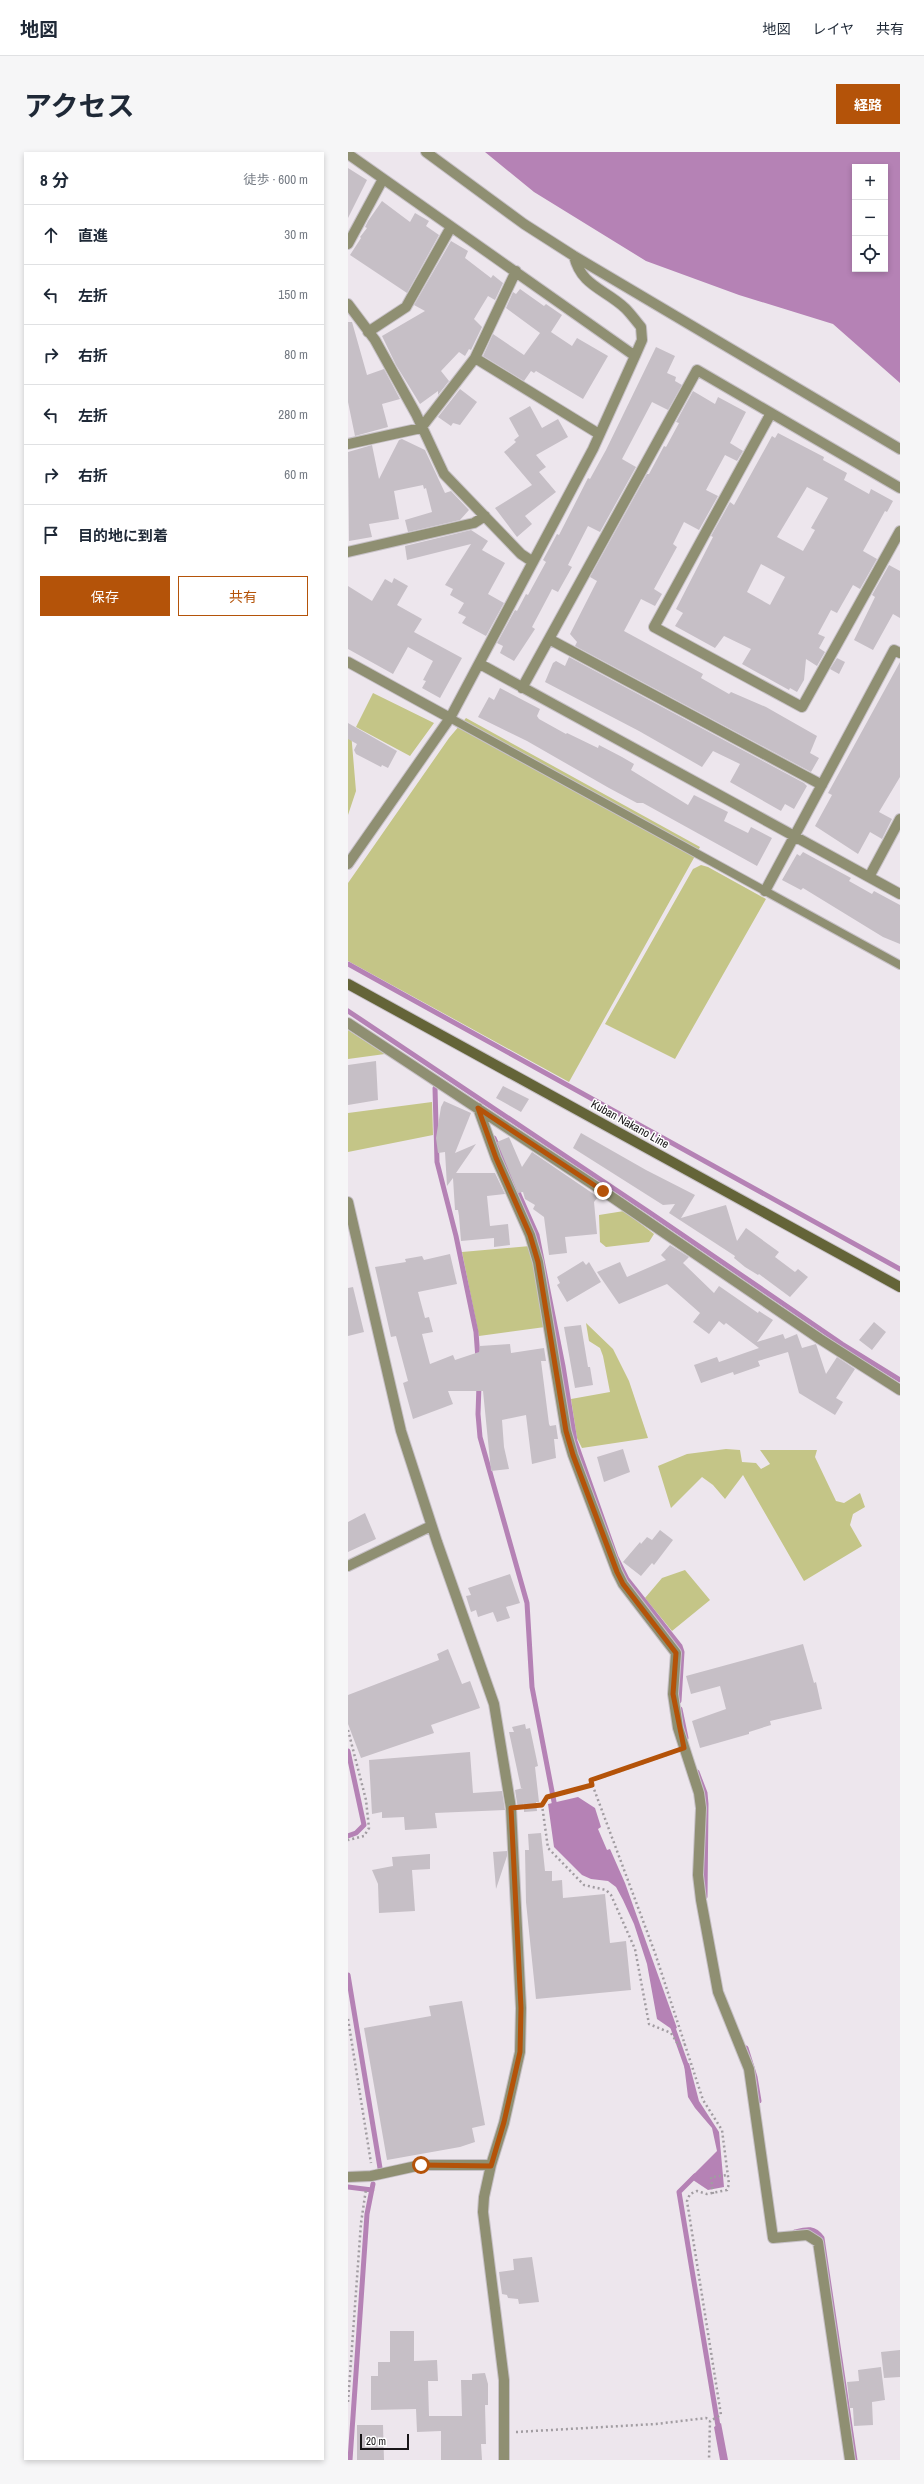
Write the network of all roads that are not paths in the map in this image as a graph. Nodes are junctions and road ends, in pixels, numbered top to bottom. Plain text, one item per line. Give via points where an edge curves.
1 (426, 152) edge
2 (348, 154) edge
3 (383, 179) junction
4 (451, 227) junction
5 (348, 244) edge
6 (574, 256) junction
7 (516, 271) junction
8 (348, 306) edge
9 (368, 332) junction
10 (635, 356) junction
11 (475, 358) junction
12 (771, 413) junction
13 (421, 428) junction
14 (599, 434) junction
15 (348, 444) edge
16 (900, 449) edge
17 (900, 488) edge
18 (485, 516) junction
19 (900, 531) edge
20 (348, 552) edge
21 (533, 562) junction
22 (549, 639) junction
23 (900, 653) edge
24 (348, 662) edge
25 (480, 664) junction
26 (522, 688) junction
27 (450, 718) junction
28 (822, 784) junction
29 (900, 819) edge
30 (794, 836) junction
31 (348, 864) edge
32 (869, 877) junction
33 (765, 891) junction
34 (900, 894) edge
35 (900, 965) edge
36 (348, 984) edge
37 (348, 1023) edge
38 (478, 1108) junction
39 (348, 1202) edge
40 (900, 1287) edge
41 (900, 1390) edge
42 (431, 1526) junction
43 (348, 1566) edge
44 (491, 2166) junction
45 (348, 2177) edge
46 (504, 2460) edge
47 (850, 2460) edge

1 - 6 street via 524,224
2 - 3 street
3 - 4 street
3 - 5 street
4 - 7 street
4 - 9 street via 406,306
6 - 10 street via 578,270 589,282 625,308 641,327 642,340
6 - 16 street
7 - 10 street
7 - 11 street
8 - 9 street
9 - 13 street via 412,407
10 - 14 street
11 - 13 street
11 - 14 street
12 - 17 street
12 - 19 street via 654,628 802,707
12 - 22 street via 697,370
13 - 15 street
13 - 18 street via 444,474
14 - 21 street
18 - 20 street via 474,523
18 - 21 street via 521,554
21 - 25 street
22 - 26 street
22 - 28 street
23 - 28 street via 894,650
24 - 27 street
25 - 26 street
25 - 27 street
26 - 30 street
27 - 31 street
27 - 33 lane
28 - 30 street
29 - 32 street
30 - 32 street
30 - 33 street
32 - 34 street
33 - 35 lane
36 - 40 main road, Kuban Nakano Line
37 - 38 street
38 - 41 street via 814,1335
38 - 47 street via 496,1158 530,1235 538,1262 566,1431 573,1455 623,1584 676,1653 673,1694 684,1748 699,1793 700,1900 718,1992 749,2069 773,2238 807,2235 818,2242
39 - 42 street via 401,1431
42 - 43 street
42 - 44 street via 494,1704 511,1808 521,2008 520,2052
44 - 45 street via 421,2165 369,2176
44 - 46 street via 484,2197 484,2212 504,2380

